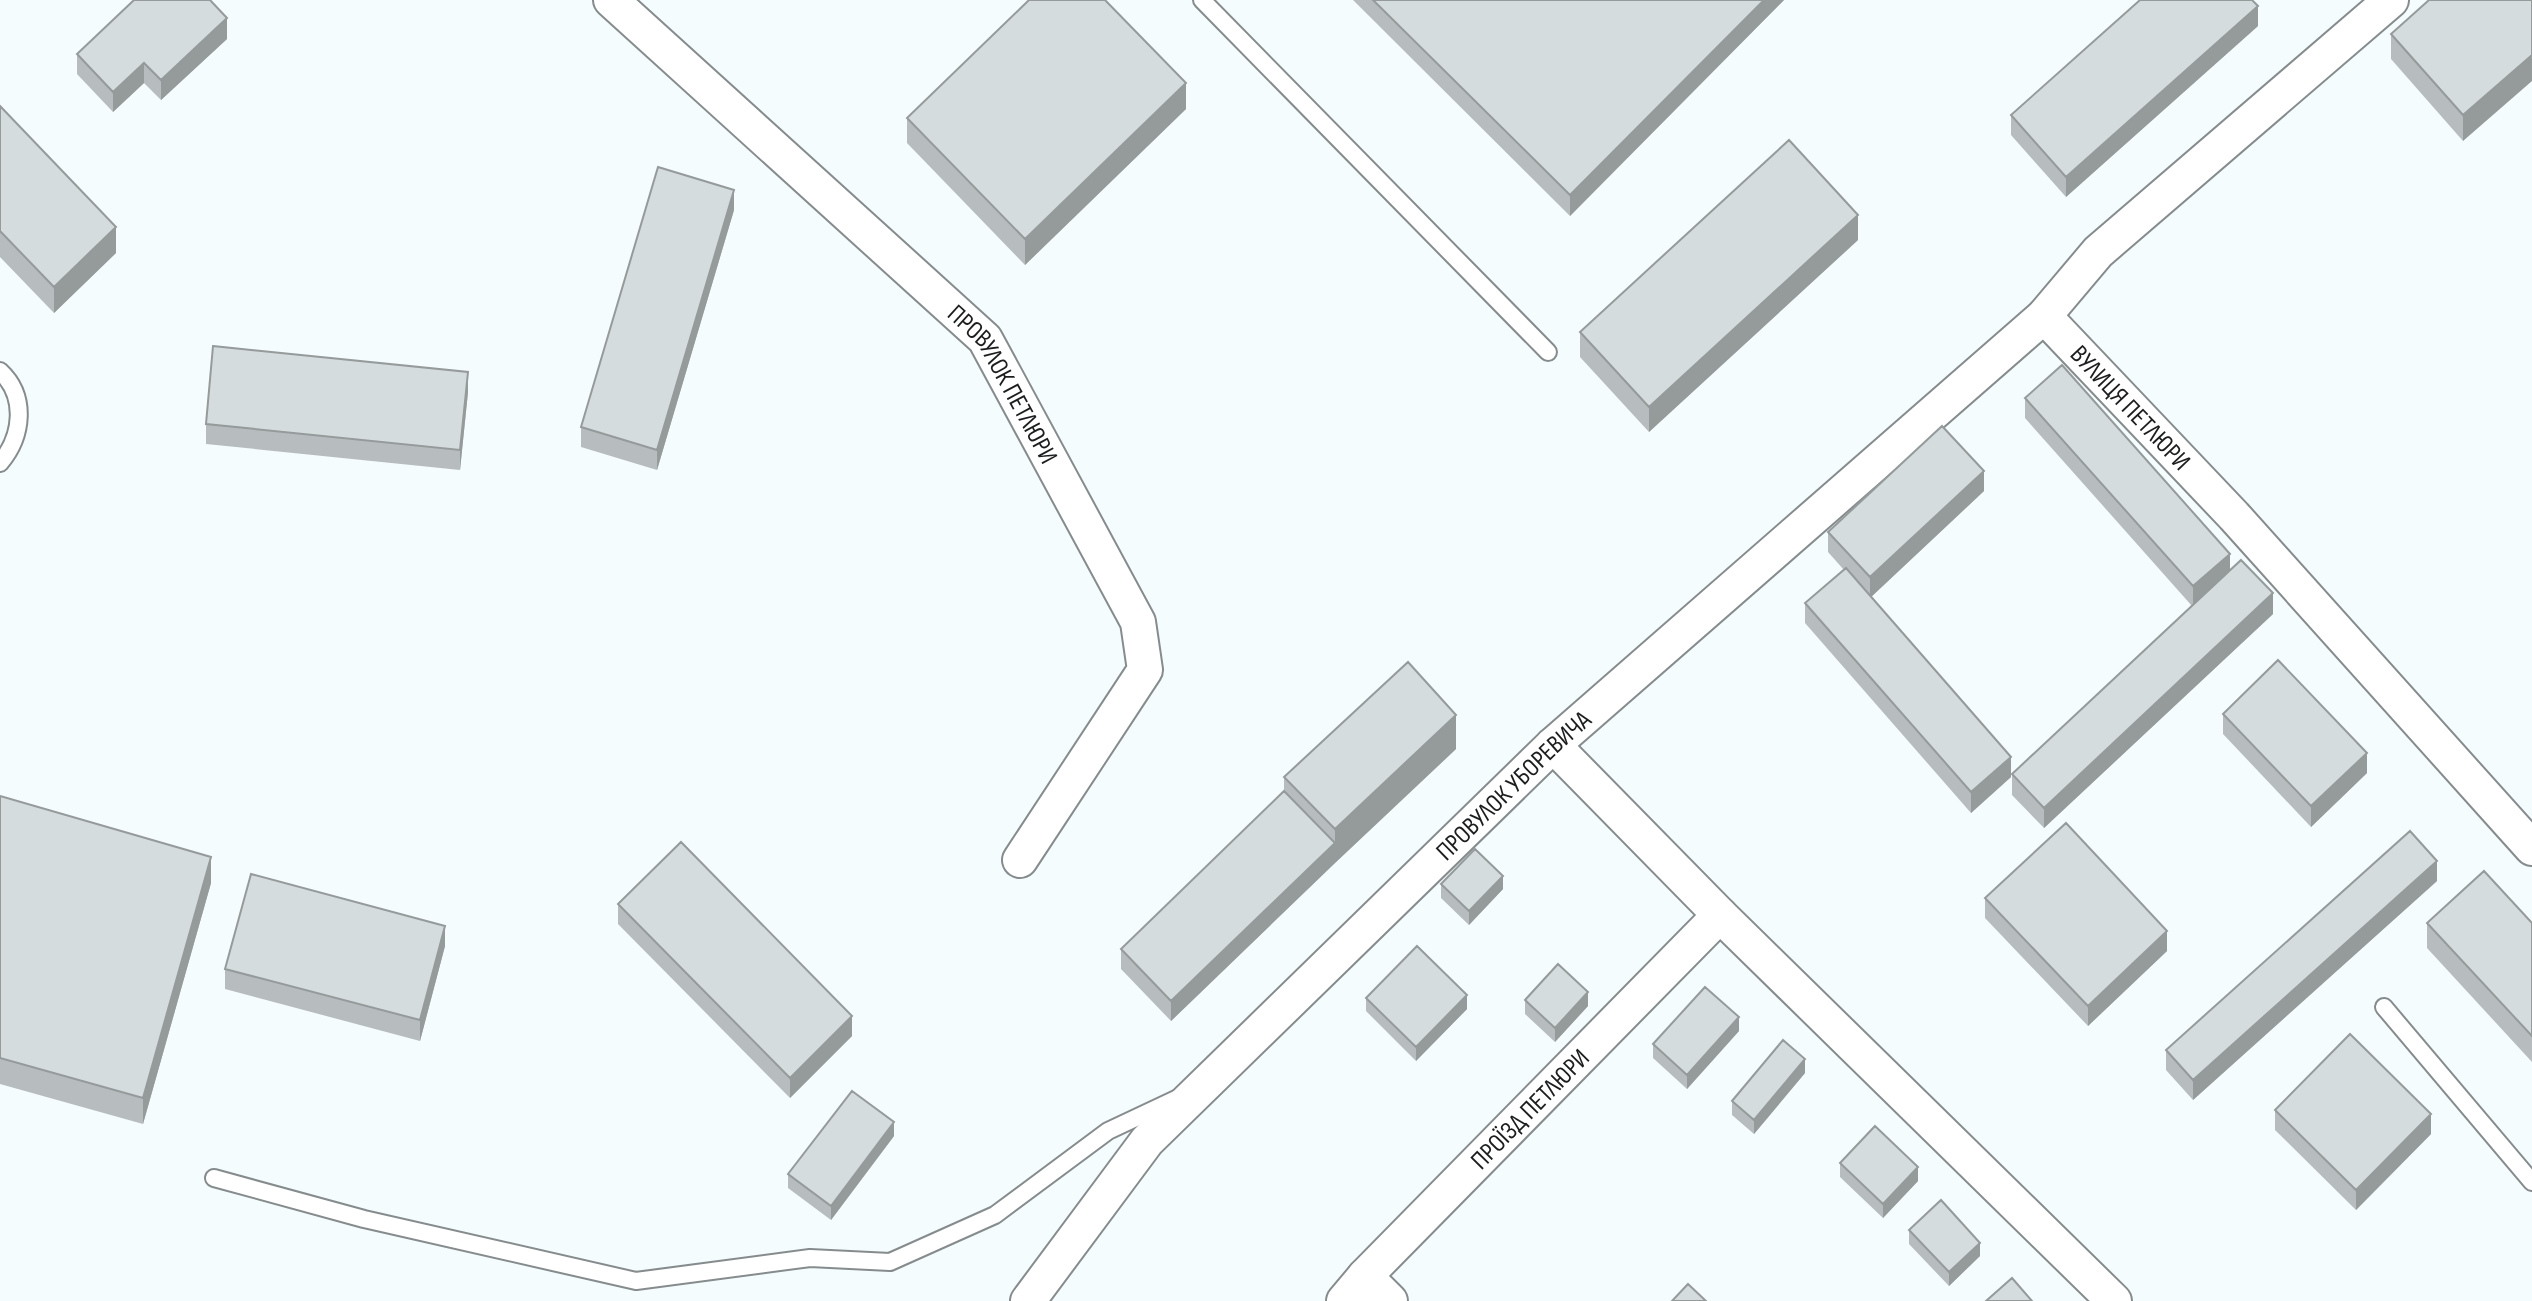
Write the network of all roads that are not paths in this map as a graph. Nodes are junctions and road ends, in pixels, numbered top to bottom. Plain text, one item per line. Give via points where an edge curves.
1 (611, 0) edge
2 (1202, 0) edge
3 (2391, 0) edge
4 (2044, 316) junction
5 (1548, 352) dead end
6 (0, 371) edge
7 (0, 463) edge
8 (1553, 745) junction
9 (2532, 848) edge
10 (1020, 860) dead end
11 (1720, 915) junction
12 (2384, 1007) dead end
13 (1203, 1087) junction
14 (214, 1178) dead end
15 (2532, 1182) edge
16 (1354, 1288) edge
17 (1028, 1301) edge
18 (1390, 1301) edge
19 (2114, 1301) edge

1 - 10 street, ПРОВУЛОК ПЕТЛЮРИ via 985,339 1138,622 1145,670
2 - 5 lane
3 - 4 street via 2098,252
4 - 8 street, ПРОВУЛОК УБОРЕВИЧА
4 - 9 street, ВУЛИЦЯ ПЕТЛЮРИ via 2234,516
6 - 7 lane via 19,402 14,444
8 - 11 street
8 - 13 street, ПРОВУЛОК УБОРЕВИЧА
11 - 16 street, ПРОЇЗД ПЕТЛЮРИ
11 - 19 street
12 - 15 lane
13 - 14 lane via 1108,1131 995,1215 890,1262 810,1258 636,1281 364,1219
13 - 17 street, ПРОВУЛОК УБОРЕВИЧА via 1147,1141
16 - 18 street, ПРОЇЗД ПЕТЛЮРИ

